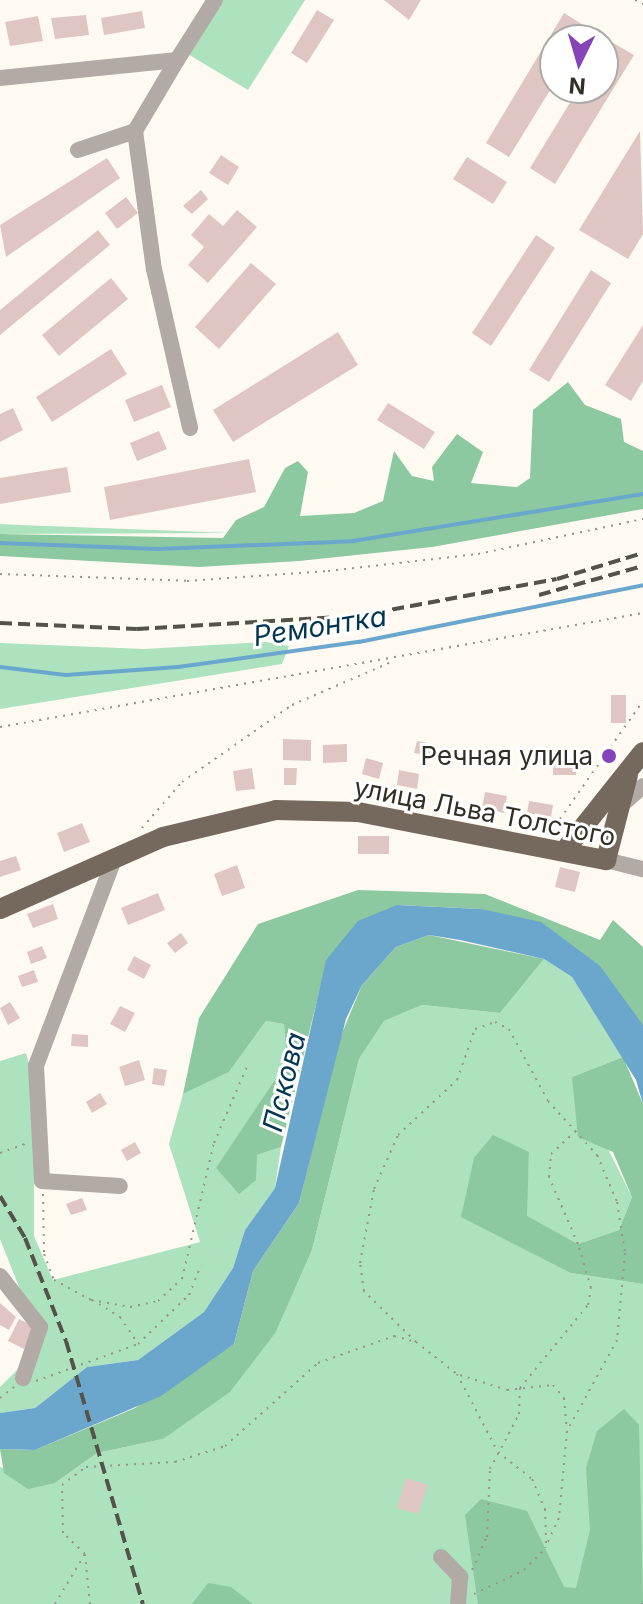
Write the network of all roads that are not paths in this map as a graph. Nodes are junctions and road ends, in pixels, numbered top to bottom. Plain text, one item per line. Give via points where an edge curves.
1 (215, 0) edge
2 (177, 60) junction
3 (0, 78) edge
4 (135, 131) junction
5 (78, 150) dead end
6 (190, 428) dead end
7 (643, 752) edge
8 (635, 780) edge
9 (565, 850) junction
10 (606, 860) junction
11 (113, 862) junction
12 (641, 870) edge
13 (0, 909) edge
14 (120, 1186) dead end
15 (0, 1276) edge
16 (23, 1378) road end
17 (441, 1557) dead end
18 (458, 1602) edge

1 - 2 street
2 - 3 street
2 - 4 street
4 - 5 street
4 - 6 street via 154,269
7 - 8 main road
8 - 9 main road
8 - 10 main road via 619,807
9 - 10 main road, улица Льва Толстого
9 - 11 main road, улица Льва Толстого via 358,812 276,810 202,824
10 - 12 street, улица Льва Толстого
11 - 13 main road, улица Льва Толстого
11 - 14 street via 36,1066 42,1181
15 - 16 street via 40,1327
17 - 18 street via 460,1577

